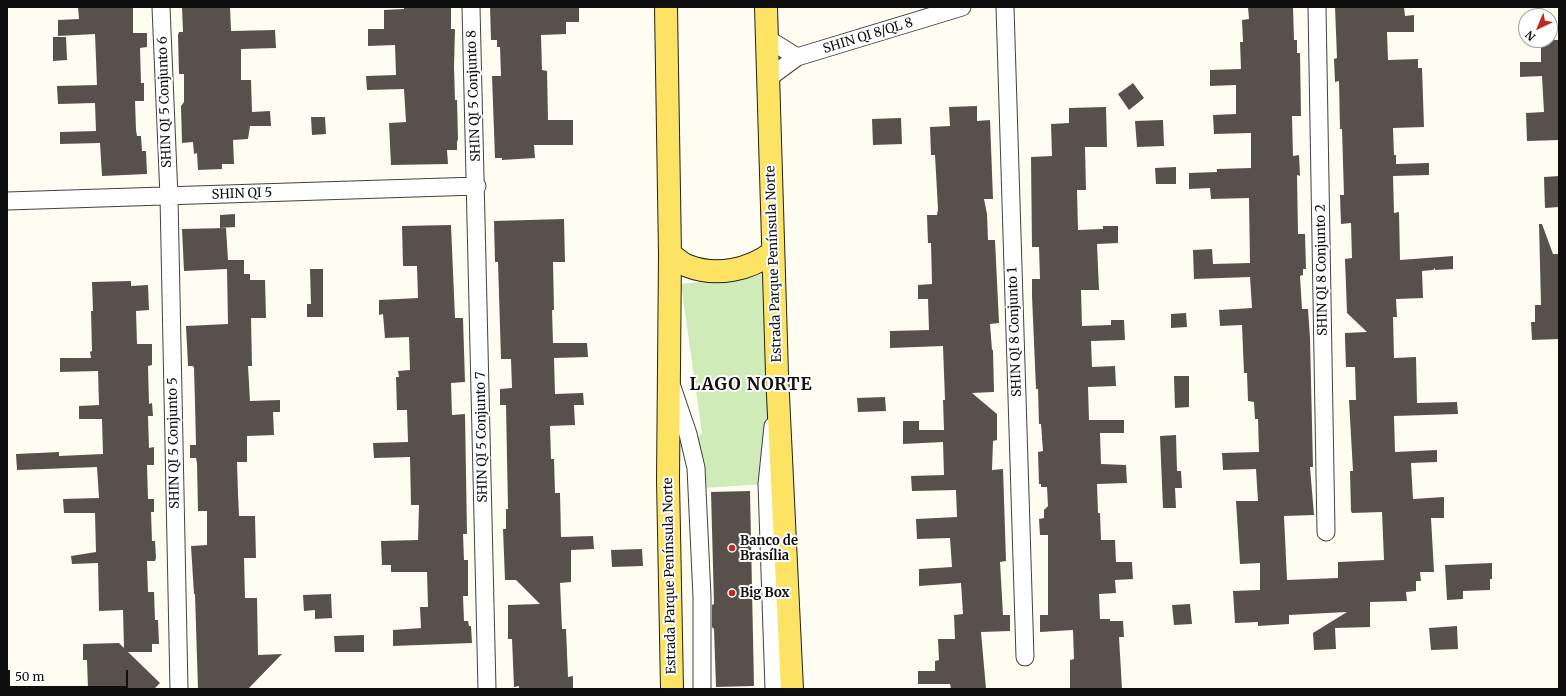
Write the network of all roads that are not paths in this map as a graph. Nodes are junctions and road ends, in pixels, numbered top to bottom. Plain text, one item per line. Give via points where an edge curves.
1 (162, 7) edge
2 (471, 7) edge
3 (666, 7) edge
4 (766, 7) edge
5 (962, 7) edge
6 (1006, 7) edge
7 (1317, 7) edge
8 (768, 39) junction
9 (797, 57) junction
10 (770, 77) junction
11 (477, 186) junction
12 (169, 197) junction
13 (7, 201) edge
14 (773, 252) junction
15 (670, 254) junction
16 (777, 374) junction
17 (668, 378) junction
18 (1326, 532) dead end
19 (1025, 657) dead end
20 (179, 689) edge
21 (487, 689) edge
22 (672, 689) edge
23 (702, 689) edge
24 (774, 689) edge
25 (792, 689) edge

1 - 12 street, SHIN QI 5 Conjunto 6
2 - 11 street, SHIN QI 5 Conjunto 8
3 - 15 main road, Estrada Parque Península Norte
4 - 8 main road, Estrada Parque Península Norte
5 - 9 street, SHIN QI 8/QL 8
6 - 19 street, SHIN QI 8 Conjunto 1
7 - 18 street, SHIN QI 8 Conjunto 2
8 - 9 street
8 - 10 main road, Estrada Parque Península Norte
9 - 10 street, SHIN QI 8/QL 8
10 - 14 main road, Estrada Parque Península Norte
11 - 12 street, SHIN QI 5
11 - 21 street, SHIN QI 5 Conjunto 7
12 - 13 street, SHIN QI 5
12 - 20 street, SHIN QI 5 Conjunto 5
14 - 15 main road via 753,266 717,272 687,266
14 - 16 main road, Estrada Parque Península Norte
15 - 17 main road, Estrada Parque Península Norte
16 - 24 street via 767,484
16 - 25 main road, Estrada Parque Península Norte
17 - 22 main road, Estrada Parque Península Norte
17 - 23 street via 688,434 696,468 702,597

